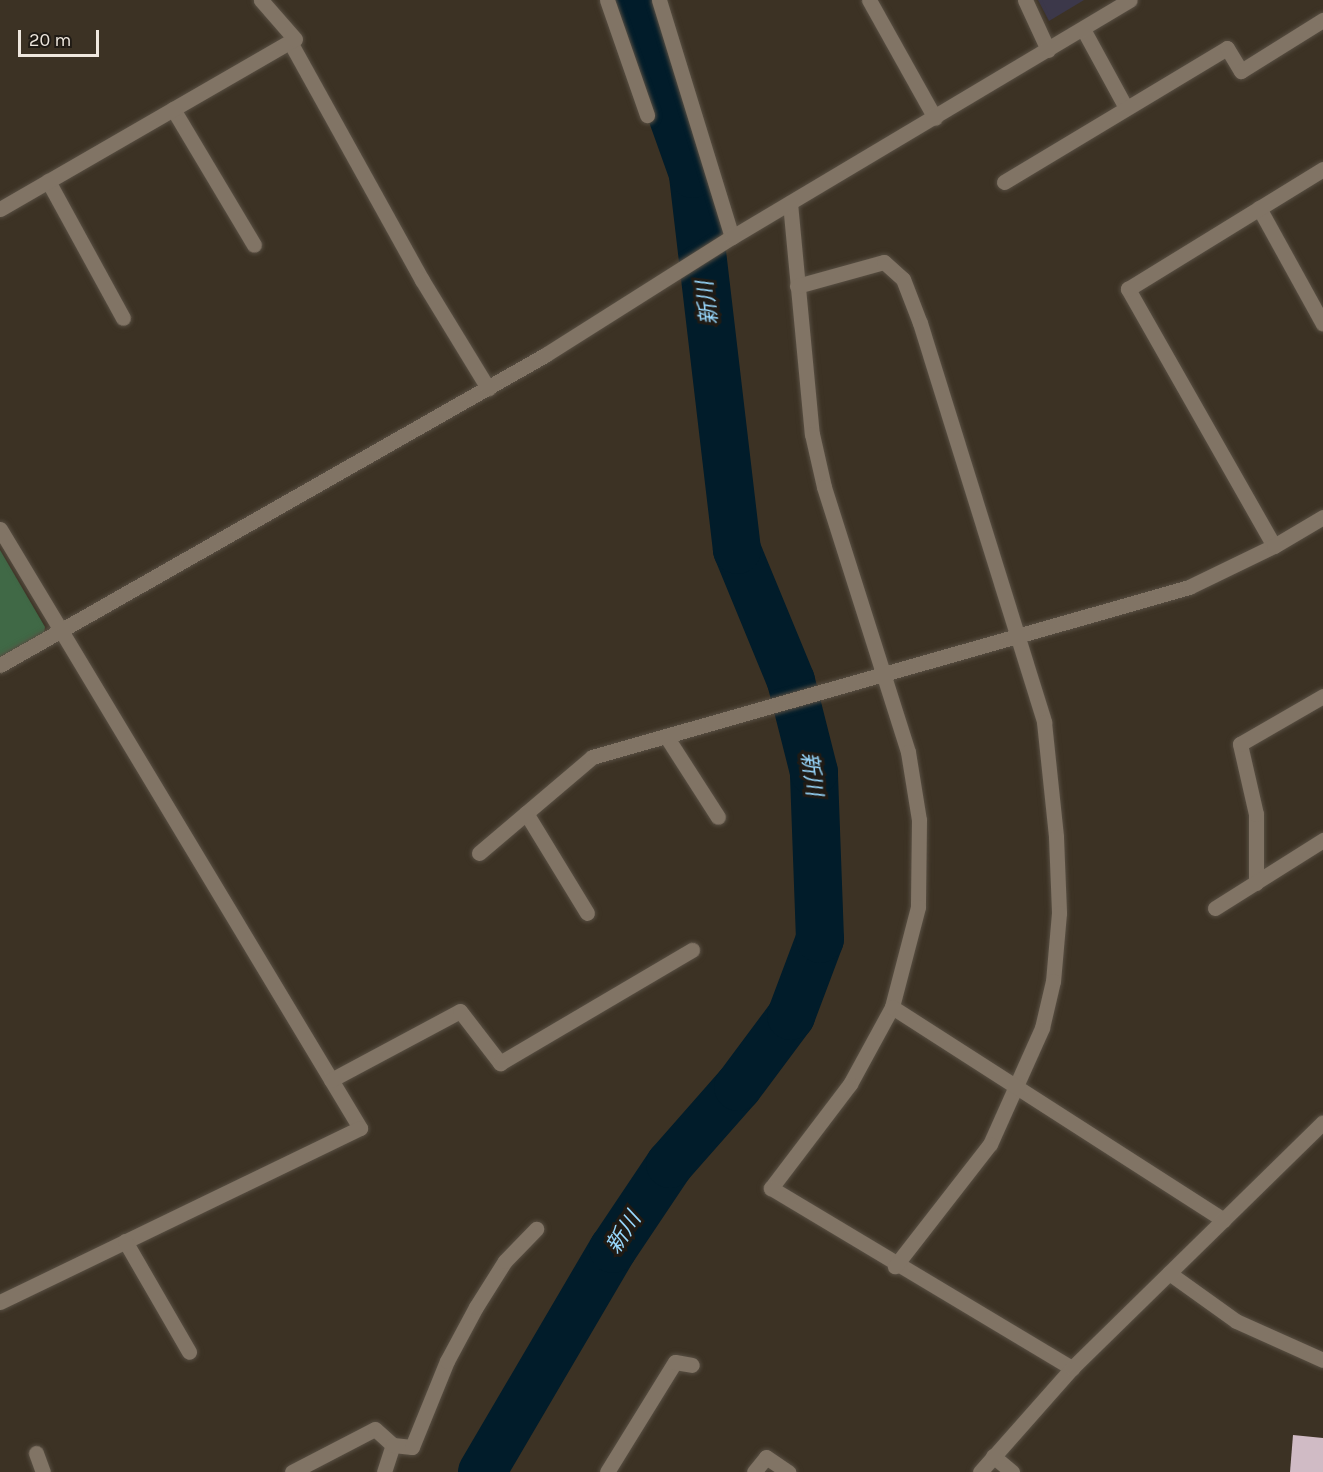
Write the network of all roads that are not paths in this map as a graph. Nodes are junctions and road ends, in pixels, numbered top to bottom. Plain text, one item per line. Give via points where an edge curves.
1 (261, 0) edge
2 (607, 0) edge
3 (659, 0) edge
4 (869, 0) edge
5 (1025, 0) edge
6 (1130, 0) edge
7 (1323, 20) edge
8 (1083, 28) junction
9 (290, 42) junction
10 (1048, 50) junction
11 (1126, 108) junction
12 (173, 109) junction
13 (647, 115) dead end
14 (935, 118) junction
15 (1323, 169) edge
16 (48, 181) junction
17 (1004, 182) dead end
18 (790, 203) junction
19 (1258, 208) junction
20 (0, 209) edge
21 (732, 237) junction
22 (254, 245) dead end
23 (797, 286) junction
24 (123, 318) dead end
25 (1323, 324) edge
26 (488, 388) junction
27 (1323, 518) edge
28 (0, 529) edge
29 (1274, 546) junction
30 (60, 631) junction
31 (1019, 636) junction
32 (0, 665) edge
33 (884, 675) junction
34 (1323, 696) edge
35 (666, 736) junction
36 (526, 813) junction
37 (718, 817) dead end
38 (1323, 840) edge
39 (479, 853) dead end
40 (1256, 883) junction
41 (1215, 908) dead end
42 (587, 913) dead end
43 (692, 950) dead end
44 (892, 1007) junction
45 (331, 1080) junction
46 (1018, 1087) junction
47 (1323, 1122) edge
48 (1224, 1220) junction
49 (536, 1229) dead end
50 (126, 1241) junction
51 (895, 1266) junction
52 (1169, 1273) junction
53 (0, 1302) edge
54 (189, 1352) dead end
55 (1323, 1360) edge
56 (692, 1365) dead end
57 (1072, 1368) junction
58 (393, 1445) junction
59 (36, 1453) dead end
60 (993, 1456) junction
61 (43, 1472) edge
62 (292, 1472) edge
63 (384, 1472) edge
64 (607, 1472) edge
65 (754, 1472) edge
66 (788, 1472) edge
67 (980, 1472) edge
68 (1012, 1472) edge

1 - 9 street via 295,39
2 - 13 street
3 - 21 street
4 - 14 street
5 - 10 street
6 - 8 street
7 - 11 street via 1241,71 1227,48
8 - 10 street
8 - 11 street
9 - 12 street
9 - 26 street via 422,280
10 - 14 street
11 - 17 street
12 - 16 street
12 - 22 street
14 - 18 street
15 - 19 street
16 - 20 street
16 - 24 street
18 - 21 street
18 - 23 street
19 - 25 street
19 - 29 street via 1128,289
21 - 26 street
23 - 31 street via 884,262 903,279 921,323
23 - 33 street via 816,455
26 - 30 street
27 - 29 street
28 - 30 street
29 - 31 street via 1189,587
30 - 32 street
30 - 45 street
31 - 33 street
31 - 46 street via 1044,722 1059,913 1053,981 1042,1029
33 - 35 street
33 - 44 street via 908,752 919,820 918,907
34 - 40 street via 1240,744 1256,814
35 - 36 street via 592,757
35 - 37 street
36 - 39 street
36 - 42 street
38 - 40 street
40 - 41 street
43 - 45 street via 500,1063 460,1011
44 - 46 street
44 - 51 street via 850,1084 771,1188
45 - 50 street via 360,1128
46 - 48 street
46 - 51 street via 990,1144
47 - 48 street
48 - 52 street
49 - 58 street via 505,1261 476,1306 447,1361 412,1447
50 - 53 street
50 - 54 street
51 - 57 street
52 - 55 street via 1236,1322
52 - 57 street
56 - 64 street via 675,1362
57 - 60 street
58 - 62 street via 375,1428
58 - 63 street
59 - 61 street
60 - 67 street
60 - 68 street
65 - 66 street via 766,1457

